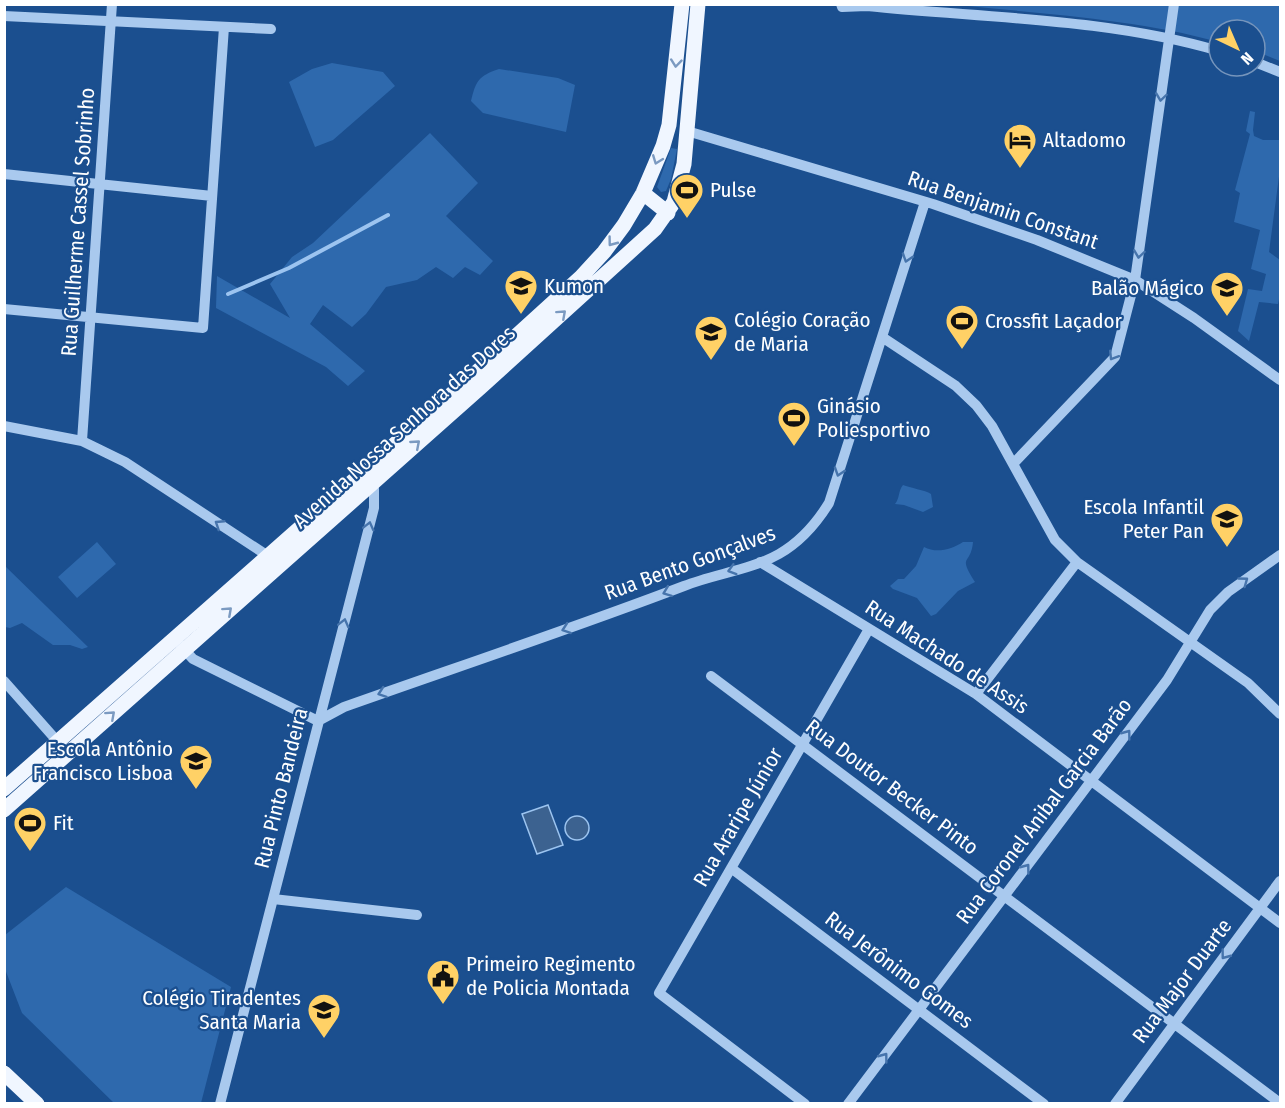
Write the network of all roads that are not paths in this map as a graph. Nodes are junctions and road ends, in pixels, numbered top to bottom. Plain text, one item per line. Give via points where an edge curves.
1 (112, 4) edge
2 (682, 4) edge
3 (698, 4) edge
4 (841, 4) edge
5 (1174, 4) edge
6 (867, 5) edge
7 (4, 16) edge
8 (111, 21) junction
9 (224, 27) junction
10 (271, 29) dead end
11 (1169, 39) junction
12 (1207, 48) edge
13 (687, 131) junction
14 (4, 174) edge
15 (100, 184) junction
16 (643, 193) junction
17 (212, 196) junction
18 (925, 202) junction
19 (668, 213) junction
20 (1135, 280) junction
21 (4, 309) edge
22 (91, 317) junction
23 (882, 337) junction
24 (1281, 380) edge
25 (4, 426) edge
26 (82, 441) junction
27 (1013, 464) junction
28 (368, 477) junction
29 (1281, 555) edge
30 (268, 556) junction
31 (760, 562) junction
32 (1077, 562) junction
33 (869, 629) junction
34 (1190, 643) junction
35 (179, 644) junction
36 (711, 676) dead end
37 (4, 681) edge
38 (976, 694) junction
39 (1281, 714) edge
40 (318, 721) junction
41 (58, 742) junction
42 (802, 744) junction
43 (1092, 781) junction
44 (4, 789) edge
45 (4, 810) edge
46 (731, 868) junction
47 (1281, 881) edge
48 (1005, 896) junction
49 (273, 899) junction
50 (1260, 908) junction
51 (417, 915) dead end
52 (1281, 923) edge
53 (919, 1010) junction
54 (1174, 1024) junction
55 (4, 1073) edge
56 (1281, 1103) edge
57 (36, 1104) edge
58 (220, 1104) edge
59 (805, 1104) edge
60 (848, 1104) edge
61 (1044, 1104) edge
62 (1114, 1104) edge

1 - 8 street, Rua Guilherme Cassel Sobrinho
2 -> 16 main road, Avenida Nossa Senhora das Dores via 669,125
3 - 13 main road, Avenida Nossa Senhora das Dores
4 - 6 street via 851,8
5 - 11 street
6 - 11 street via 1075,24
7 - 8 street
8 - 9 street
8 - 15 street, Rua Guilherme Cassel Sobrinho
9 - 10 street
9 - 17 street
11 - 12 street
11 -> 20 street
13 - 18 street, Rua Benjamin Constant
13 - 19 main road, Avenida Nossa Senhora das Dores via 678,192
14 - 15 street
15 - 17 street
15 - 22 street, Rua Guilherme Cassel Sobrinho
16 - 19 main road
16 -> 28 main road, Avenida Nossa Senhora das Dores via 614,239 581,277
17 - 22 street via 203,328
18 - 20 street, Rua Benjamin Constant via 1037,240
18 -> 23 street, Rua Bento Gonçalves
28 -> 19 main road, Avenida Nossa Senhora das Dores via 583,296
20 - 24 street, Rua Benjamin Constant
20 -> 27 street via 1115,357
21 - 22 street
22 - 26 street, Rua Guilherme Cassel Sobrinho
23 - 27 street via 956,386 976,405
23 -> 31 street, Rua Bento Gonçalves via 829,503 792,546
25 - 26 street
30 -> 26 street via 125,462
27 - 32 street via 1055,540
28 - 30 main road, Avenida Nossa Senhora das Dores
35 -> 28 main road, Avenida Nossa Senhora das Dores
40 -> 28 street, Rua Pinto Bandeira via 374,508
34 -> 29 street, Rua Coronel Anibal Garcia Barão via 1210,610 1228,592
30 - 35 main road, Avenida Nossa Senhora das Dores
31 - 33 street, Rua Machado de Assis
31 -> 40 street, Rua Bento Gonçalves via 344,706
32 - 34 street
32 - 38 street
33 - 38 street, Rua Machado de Assis
33 - 42 street, Rua Araripe Júnior
34 - 39 street via 1248,683
43 -> 34 street, Rua Coronel Anibal Garcia Barão
35 - 40 street via 193,659
35 - 41 main road, Avenida Nossa Senhora das Dores
45 -> 35 main road, Avenida Nossa Senhora das Dores
36 - 42 street, Rua Doutor Becker Pinto
37 - 41 street
38 - 43 street, Rua Machado de Assis
40 - 49 street, Rua Pinto Bandeira
41 - 44 main road, Avenida Nossa Senhora das Dores
42 - 46 street, Rua Araripe Júnior
42 - 48 street, Rua Doutor Becker Pinto
48 -> 43 street, Rua Coronel Anibal Garcia Barão
43 - 50 street, Rua Machado de Assis
46 - 53 street, Rua Jerônimo Gomes
46 - 59 street, Rua Araripe Júnior via 659,993
47 - 50 street, Rua Major Duarte
48 - 53 street, Rua Coronel Anibal Garcia Barão
48 - 54 street, Rua Doutor Becker Pinto
49 - 51 street
49 - 58 street, Rua Pinto Bandeira
50 - 52 street, Rua Machado de Assis
50 -> 54 street, Rua Major Duarte
60 -> 53 street, Rua Coronel Anibal Garcia Barão
53 - 61 street, Rua Jerônimo Gomes
54 - 56 street, Rua Doutor Becker Pinto
54 - 62 street, Rua Major Duarte
55 - 57 main road

